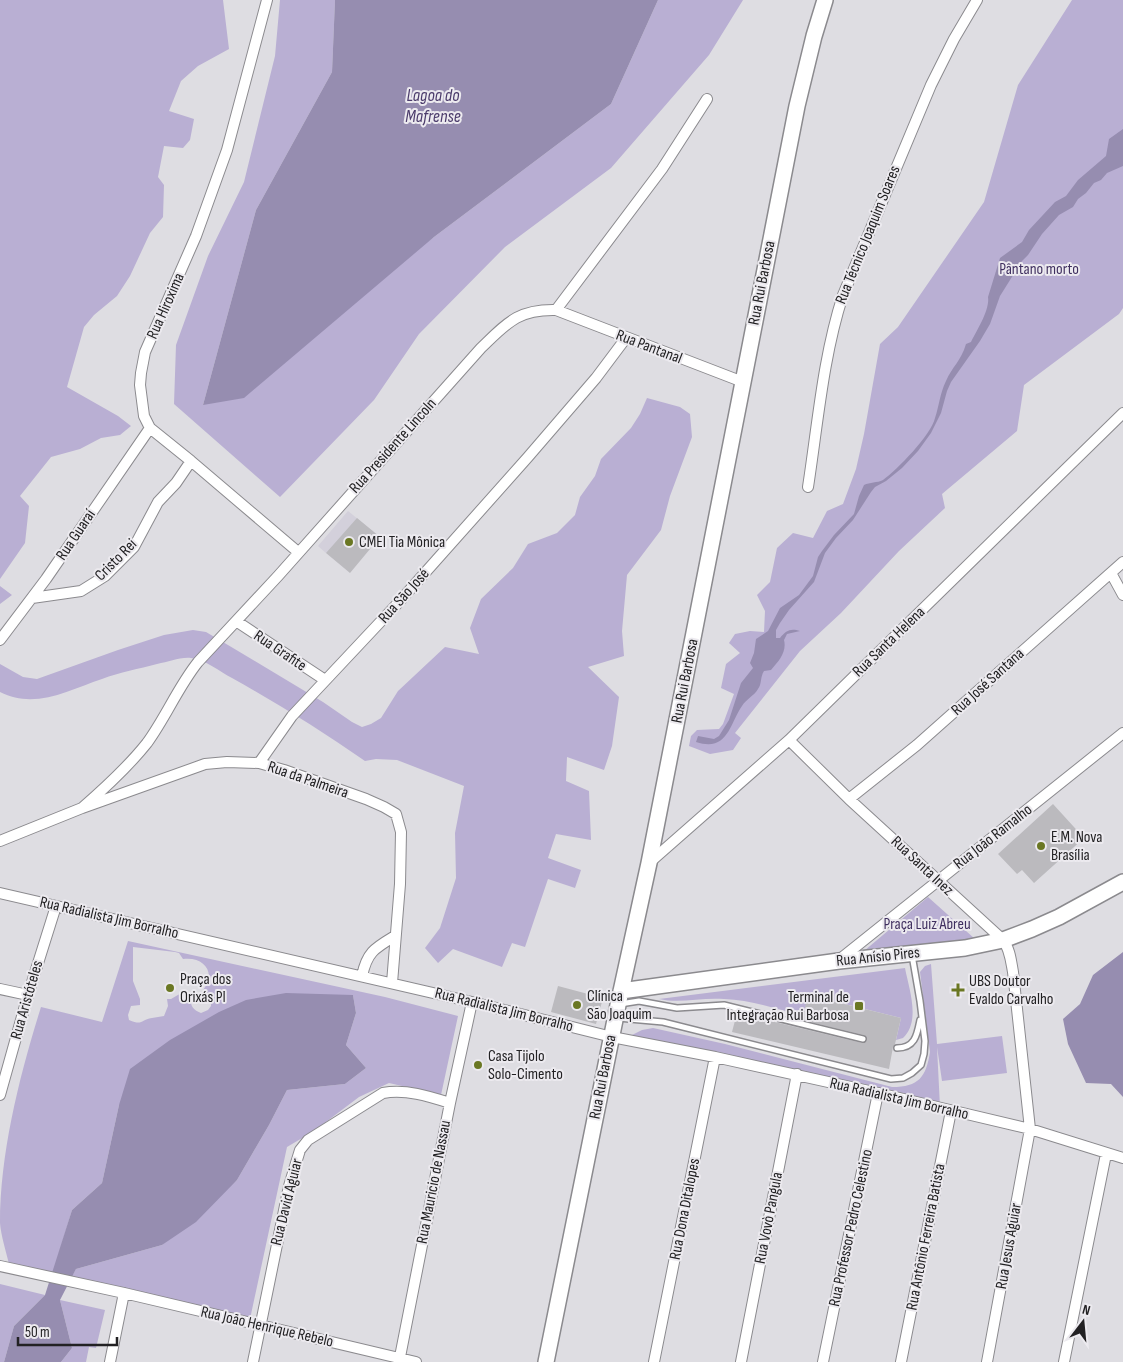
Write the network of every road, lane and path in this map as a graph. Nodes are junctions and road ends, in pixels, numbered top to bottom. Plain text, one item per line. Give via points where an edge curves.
1 (267, 0) edge
2 (825, 0) edge
3 (977, 0) edge
4 (707, 99) dead end
5 (556, 310) junction
6 (626, 338) junction
7 (743, 382) junction
8 (1123, 413) edge
9 (150, 428) junction
10 (192, 461) junction
11 (808, 487) dead end
12 (298, 552) junction
13 (1123, 562) edge
14 (1111, 573) junction
15 (1123, 595) edge
16 (32, 598) junction
17 (236, 621) junction
18 (0, 640) edge
19 (325, 680) junction
20 (1123, 733) edge
21 (789, 740) junction
22 (259, 764) junction
23 (849, 798) junction
24 (82, 808) junction
25 (0, 841) edge
26 (649, 863) junction
27 (938, 881) junction
28 (1123, 882) edge
29 (0, 893) edge
30 (56, 906) junction
31 (396, 936) junction
32 (1003, 940) junction
33 (912, 953) junction
34 (839, 961) junction
35 (362, 976) junction
36 (392, 983) junction
37 (646, 987) junction
38 (0, 989) edge
39 (28, 995) junction
40 (640, 1001) junction
41 (472, 1002) junction
42 (618, 1005) junction
43 (921, 1017) junction
44 (612, 1037) junction
45 (863, 1039) dead end
46 (897, 1048) dead end
47 (715, 1057) junction
48 (798, 1074) junction
49 (878, 1093) junction
50 (0, 1095) edge
51 (450, 1103) junction
52 (951, 1111) junction
53 (1030, 1129) junction
54 (1106, 1154) junction
55 (1123, 1158) edge
56 (0, 1266) edge
57 (124, 1293) junction
58 (260, 1326) junction
59 (400, 1360) edge
60 (110, 1362) edge
61 (253, 1362) edge
62 (416, 1362) edge
63 (546, 1362) edge
64 (654, 1362) edge
65 (740, 1362) edge
66 (823, 1362) edge
67 (902, 1362) edge
68 (987, 1362) edge
69 (1064, 1362) edge

1 - 9 street, Rua Hiroxima via 227,150 196,236 145,352 141,400
2 - 7 street, Rua Rui Barbosa via 796,106
3 - 11 street, Rua Técnico Joaquim Soares via 930,85 842,295 823,380
4 - 5 street via 662,169
5 - 6 street, Rua Pantanal
5 - 12 street, Rua Presidente Lincoln via 529,312 517,316 503,327
6 - 7 street, Rua Pantanal
6 - 19 street, Rua São José via 528,457
7 - 26 street, Rua Rui Barbosa
8 - 21 street, Rua Santa Helena
9 - 10 street
9 - 16 street, Rua Guaraí
10 - 12 street
10 - 16 street, Cristo Rei via 158,502 134,547 105,576 81,591
12 - 17 street, Rua Presidente Lincoln
13 - 14 street, Rua José Santana
14 - 15 street
14 - 23 street, Rua José Santana via 917,745
16 - 18 street, Rua Guaraí
17 - 19 street, Rua Grafite
17 - 24 street, Rua Presidente Lincoln via 186,677 148,742
19 - 22 street, Rua São José via 292,716
20 - 27 street, Rua João Ramalho
21 - 23 street, Rua Santa Inez
21 - 26 street, Rua Santa Helena
22 - 24 street, Rua da Palmeira via 205,764
22 - 31 street, Rua da Palmeira via 366,799 396,814 402,851
23 - 27 street, Rua Santa Inez
24 - 25 street, Rua da Palmeira
26 - 42 street, Rua Rui Barbosa
27 - 32 street, Rua Santa Inez
27 - 34 street, Rua João Ramalho
28 - 32 street, Rua Anísio Pires via 1059,917
29 - 30 street, Rua Radialista Jim Borralho
30 - 35 street, Rua Radialista Jim Borralho
30 - 39 street, Rua Aristóteles
31 - 35 street via 371,952
31 - 36 street, Rua da Palmeira
32 - 33 street, Rua Anísio Pires via 965,948
32 - 53 street, Rua Santa Inez via 1013,972
33 - 34 street, Rua Anísio Pires
33 - 43 lane
34 - 37 street, Rua Anísio Pires
35 - 36 street, Rua Radialista Jim Borralho
36 - 41 street, Rua Radialista Jim Borralho
37 - 40 lane
37 - 42 street, Rua Anísio Pires
38 - 39 street
39 - 50 street, Rua Aristóteles
40 - 42 lane
40 - 45 lane via 677,1008 724,1005
41 - 44 street, Rua Radialista Jim Borralho
41 - 51 street, Rua Mauricio de Nassau
42 - 43 lane via 663,1022 891,1080 903,1078 921,1065 925,1041
42 - 44 street, Rua Rui Barbosa
43 - 46 lane via 912,1043 905,1048
44 - 47 street, Rua Radialista Jim Borralho
44 - 63 street, Rua Rui Barbosa
47 - 48 street, Rua Radialista Jim Borralho
47 - 64 street, Rua Dona Ditalopes
48 - 49 street, Rua Radialista Jim Borralho
48 - 65 street, Rua Vovò Pangula
49 - 52 street, Rua Radialista Jim Borralho
49 - 66 street, Rua Professor Pedro Celestino
51 - 58 street, Rua David Aguiar via 411,1092 383,1092 308,1140 300,1150 289,1186
51 - 59 street, Rua Mauricio de Nassau
52 - 53 street, Rua Radialista Jim Borralho
52 - 67 street, Rua Antônio Ferreira Batista
53 - 54 street, Rua Radialista Jim Borralho
53 - 68 street, Rua Jesus Aguiar
54 - 55 street, Rua Radialista Jim Borralho
54 - 69 street
56 - 57 street, Rua João Henrique Rebelo
57 - 58 street, Rua João Henrique Rebelo
57 - 60 street
58 - 59 street, Rua João Henrique Rebelo
58 - 61 street, Rua David Aguiar
59 - 62 street, Rua João Henrique Rebelo

